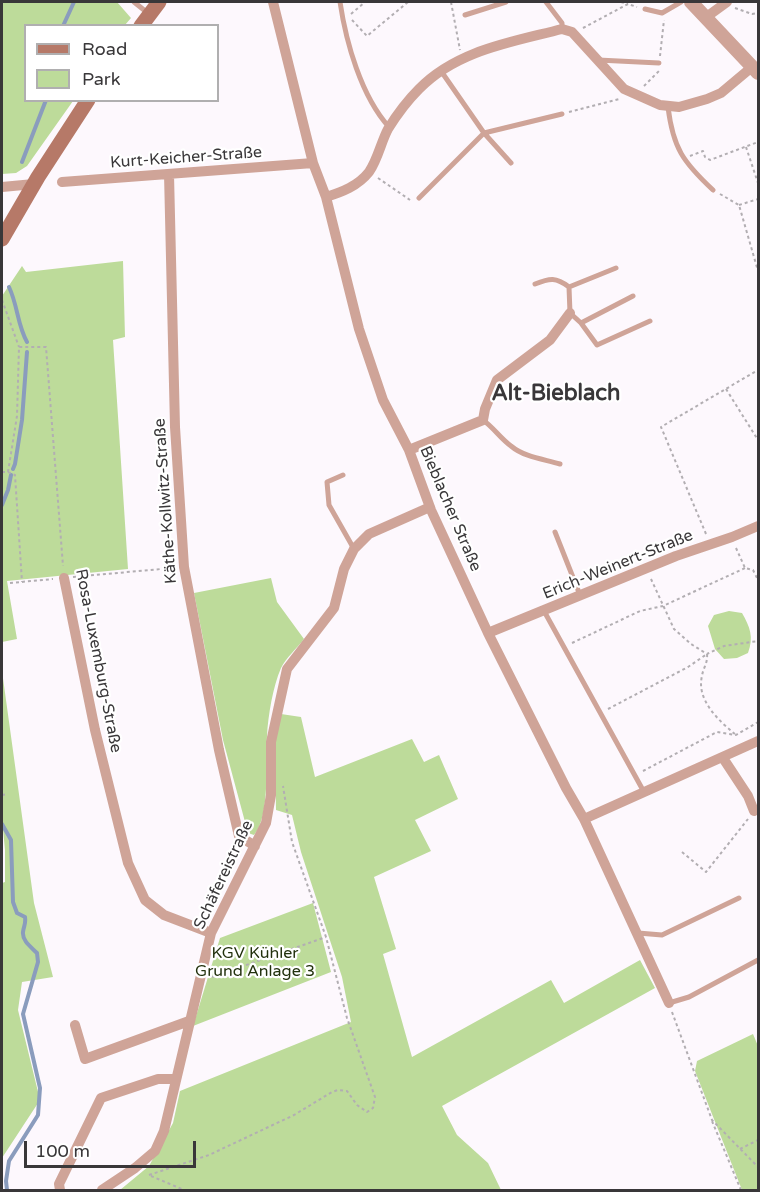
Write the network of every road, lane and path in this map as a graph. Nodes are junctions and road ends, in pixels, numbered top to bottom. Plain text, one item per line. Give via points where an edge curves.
1 (134, 2) edge
2 (159, 2) edge
3 (273, 2) edge
4 (340, 2) edge
5 (365, 2) edge
6 (408, 2) edge
7 (451, 2) edge
8 (506, 2) edge
9 (546, 2) edge
10 (621, 2) edge
11 (681, 2) edge
12 (691, 2) edge
13 (628, 4) junction
14 (729, 4) edge
15 (645, 9) joint
16 (665, 12) junction
17 (759, 13) edge
18 (465, 15) dead end
19 (705, 18) junction
20 (145, 20) edge
21 (568, 32) junction
22 (462, 58) junction
23 (597, 60) junction
24 (659, 63) junction
25 (755, 70) edge
26 (441, 71) junction
27 (636, 95) junction
28 (87, 102) edge
29 (668, 107) junction
30 (562, 114) joint
31 (390, 127) junction
32 (484, 133) junction
33 (759, 142) edge
34 (746, 147) junction
35 (683, 158) junction
36 (313, 163) junction
37 (511, 163) dead end
38 (369, 172) junction
39 (168, 174) junction
40 (62, 182) dead end
41 (759, 183) edge
42 (34, 184) junction
43 (2, 187) edge
44 (713, 190) joint
45 (326, 197) junction
46 (419, 198) joint
47 (759, 199) edge
48 (739, 205) junction
49 (2, 239) edge
50 (616, 268) dead end
51 (759, 271) edge
52 (535, 285) dead end
53 (569, 287) junction
54 (633, 296) dead end
55 (2, 300) edge
56 (570, 313) junction
57 (650, 321) dead end
58 (581, 323) junction
59 (19, 347) junction
60 (759, 370) edge
61 (726, 389) junction
62 (483, 420) junction
63 (759, 440) edge
64 (409, 450) junction
65 (560, 464) dead end
66 (2, 471) edge
67 (8, 472) junction
68 (343, 475) dead end
69 (430, 507) junction
70 (759, 526) edge
71 (555, 532) dead end
72 (732, 537) junction
73 (711, 544) junction
74 (354, 549) junction
75 (184, 567) junction
76 (646, 568) junction
77 (745, 568) junction
78 (759, 568) edge
79 (753, 570) junction
80 (64, 578) junction
81 (759, 580) edge
82 (22, 582) junction
83 (10, 583) dead end
84 (580, 595) junction
85 (663, 606) junction
86 (544, 610) junction
87 (488, 633) junction
88 (759, 641) edge
89 (563, 647) junction
90 (707, 654) junction
91 (601, 713) junction
92 (759, 722) edge
93 (736, 735) junction
94 (759, 741) edge
95 (743, 749) junction
96 (723, 758) junction
97 (635, 775) junction
98 (282, 778) dead end
99 (644, 793) junction
100 (7, 794) dead end
101 (2, 795) edge
102 (754, 811) joint
103 (584, 819) junction
104 (255, 846) junction
105 (682, 852) dead end
106 (739, 898) dead end
107 (211, 933) junction
108 (636, 933) junction
109 (326, 938) junction
110 (759, 960) edge
111 (201, 974) junction
112 (669, 1004) junction
113 (189, 1021) junction
114 (75, 1025) dead end
115 (175, 1079) junction
116 (712, 1120) junction
117 (759, 1140) edge
118 (740, 1149) junction
119 (759, 1167) edge
120 (135, 1168) junction
121 (149, 1175) junction
122 (60, 1191) edge
123 (102, 1191) edge
124 (184, 1191) edge
125 (741, 1191) edge

1 - 20 lane
2 - 20 main road
3 - 36 street, Bieblacher Straße
4 - 31 lane via 354,59 368,95
5 - 6 path via 348,16 367,36
7 - 22 path
8 - 18 lane
9 - 21 lane
10 - 13 path
11 - 16 lane
12 - 19 street
13 - 15 path
13 - 21 path
14 - 17 path
14 - 19 street
15 - 16 lane
16 - 24 path
19 - 25 street
21 - 22 street
21 - 23 street
22 - 26 street
23 - 24 lane
23 - 27 street via 624,89
24 - 27 path via 659,71
25 - 29 street via 721,93
26 - 31 street via 419,89
26 - 32 lane
27 - 29 street
27 - 30 path
28 - 42 main road
29 - 35 lane via 670,129
30 - 32 lane
31 - 38 street
32 - 37 lane
32 - 46 lane
33 - 34 path
34 - 35 path via 710,160 703,151
34 - 41 path
35 - 44 lane
36 - 39 street, Kurt-Keicher-Straße
36 - 45 street, Bieblacher Straße
38 - 45 street via 350,189
38 - 46 path via 410,201
39 - 40 street, Kurt-Keicher-Straße
39 - 75 street, Käthe-Kollwitz-Straße via 175,427
42 - 43 street
42 - 49 main road
44 - 48 path
45 - 64 street, Bieblacher Straße via 382,400
47 - 48 path
48 - 51 path
50 - 53 lane
52 - 53 lane via 549,278
53 - 56 lane
54 - 58 lane
55 - 59 path
56 - 58 lane
56 - 62 street via 550,340 497,380
57 - 58 lane via 597,345
59 - 67 path via 17,416
59 - 80 path, Rosa-Luxemburg-Straße via 46,346
60 - 61 path
61 - 63 path
61 - 73 path via 662,427
62 - 64 street
62 - 65 lane via 513,448
64 - 69 street, Bieblacher Straße
66 - 67 path
67 - 82 path via 15,475
68 - 74 lane via 327,482 329,505
69 - 74 street, Schäfereistraße via 369,534
69 - 87 street, Bieblacher Straße
70 - 72 street, Erich-Weinert-Straße
71 - 84 lane
72 - 73 street, Erich-Weinert-Straße
72 - 77 path
73 - 76 street, Erich-Weinert-Straße
74 - 104 street, Schäfereistraße via 344,569 334,608 287,669 271,742 266,824
75 - 80 path
75 - 104 street, Käthe-Kollwitz-Straße via 239,836
76 - 84 street, Erich-Weinert-Straße
76 - 85 path
77 - 79 path
77 - 85 path
78 - 79 path
79 - 81 path
80 - 82 path
80 - 107 street, Rosa-Luxemburg-Straße via 95,730 128,863 145,900 164,915
82 - 83 path
84 - 86 street, Erich-Weinert-Straße
85 - 89 path via 640,611
85 - 90 path via 674,628
86 - 87 street, Erich-Weinert-Straße
86 - 89 lane
87 - 103 street, Bieblacher Straße
88 - 90 path via 724,646
89 - 91 lane
90 - 91 path
90 - 93 path via 701,693 722,724
91 - 97 lane
92 - 93 path
93 - 95 path
93 - 97 path via 717,732
94 - 95 street
95 - 96 street
96 - 99 street
96 - 102 street
97 - 99 lane
98 - 109 path via 292,842
99 - 103 street
100 - 101 path
102 - 105 path via 706,872
103 - 108 street, Bieblacher Straße
104 - 107 street, Schäfereistraße
106 - 108 lane via 662,935
107 - 111 street, Schäfereistraße
108 - 112 street, Bieblacher Straße
109 - 111 path via 214,977
109 - 121 path via 347,1018 375,1097 372,1110 363,1111 348,1091 338,1090 209,1155
110 - 112 lane
111 - 113 street, Schäfereistraße
112 - 116 path
113 - 114 street via 86,1059
113 - 115 street, Schäfereistraße
115 - 120 street, Schäfereistraße via 164,1131 155,1151
115 - 122 street via 159,1078 101,1098 59,1184
116 - 118 path
116 - 125 path
117 - 118 path
118 - 119 path
120 - 121 path
120 - 123 street, Schäfereistraße
121 - 124 path

